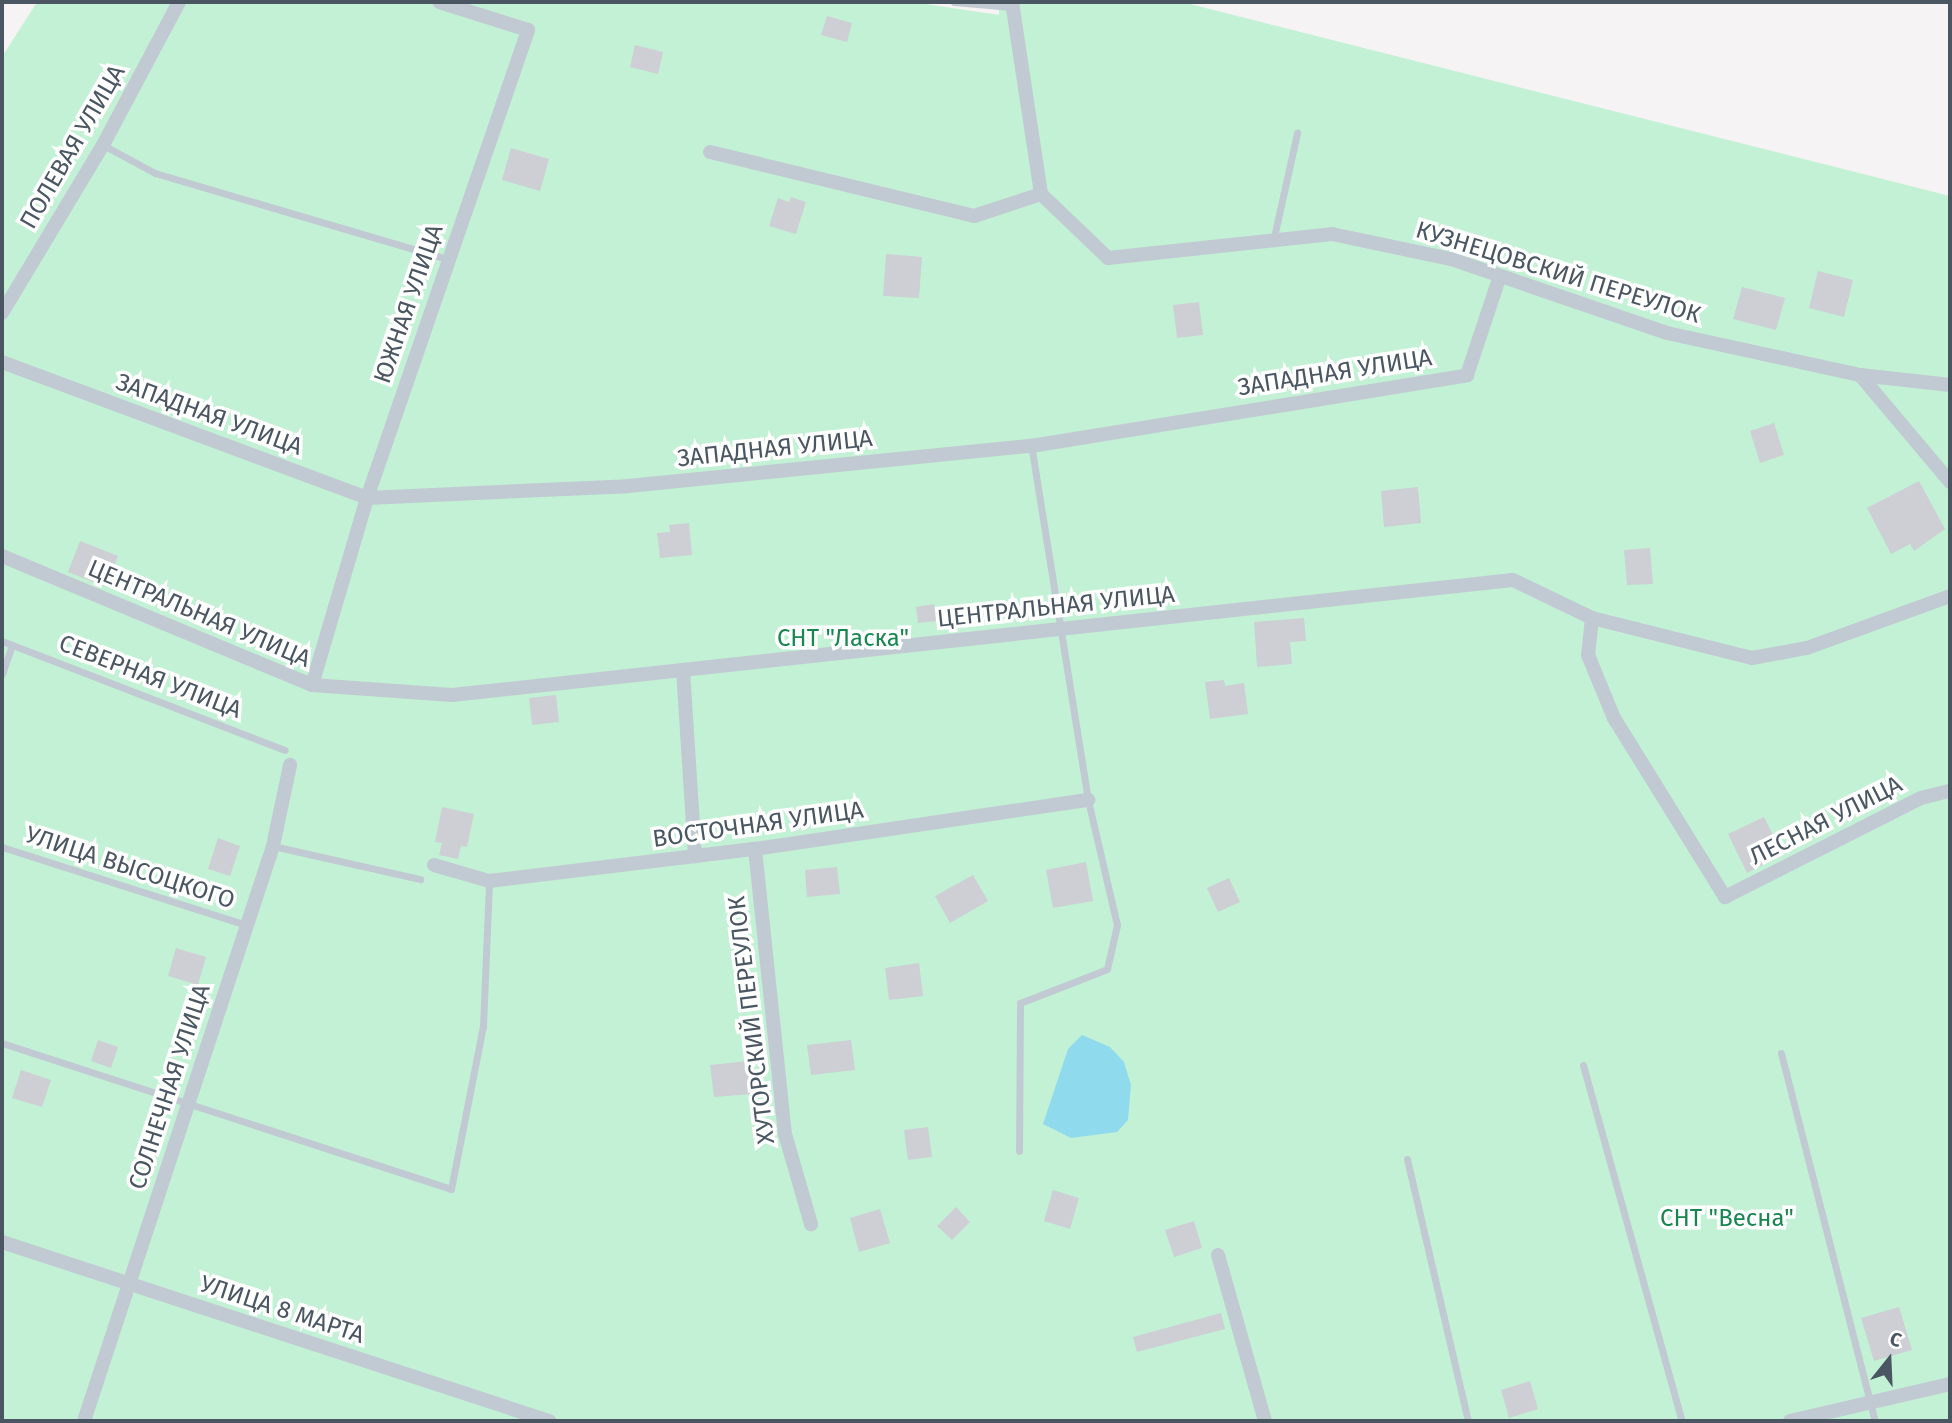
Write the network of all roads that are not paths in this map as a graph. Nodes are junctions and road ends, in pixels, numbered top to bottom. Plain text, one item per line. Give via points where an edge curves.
1 (179, 2) edge
2 (439, 2) edge
3 (954, 2) edge
4 (1012, 4) edge
5 (1297, 133) dead end
6 (103, 145) junction
7 (710, 152) dead end
8 (1041, 194) junction
9 (1274, 237) junction
10 (448, 259) junction
11 (1500, 276) junction
12 (2, 313) edge
13 (2, 362) edge
14 (1860, 374) junction
15 (1950, 385) edge
16 (1031, 446) junction
17 (1950, 482) edge
18 (368, 498) junction
19 (2, 556) edge
20 (1950, 596) edge
21 (1592, 618) junction
22 (1060, 631) junction
23 (2, 641) edge
24 (12, 645) junction
25 (683, 670) junction
26 (2, 674) edge
27 (312, 685) junction
28 (285, 750) dead end
29 (290, 765) dead end
30 (1950, 791) edge
31 (1088, 800) junction
32 (2, 846) edge
33 (273, 846) junction
34 (755, 849) junction
35 (695, 857) junction
36 (434, 865) dead end
37 (419, 879) dead end
38 (489, 881) junction
39 (247, 925) junction
40 (2, 1043) edge
41 (1781, 1052) dead end
42 (1583, 1065) dead end
43 (189, 1103) junction
44 (1019, 1151) dead end
45 (1407, 1159) dead end
46 (811, 1224) dead end
47 (2, 1242) edge
48 (1218, 1255) dead end
49 (129, 1284) junction
50 (1950, 1384) edge
51 (1871, 1401) junction
52 (85, 1421) edge
53 (549, 1421) edge
54 (1265, 1421) edge
55 (1468, 1421) edge
56 (1682, 1421) edge
57 (1790, 1421) edge
58 (1875, 1421) edge

1 - 6 street, ПОЛЕВАЯ УЛИЦА
2 - 10 street, ЮЖНАЯ УЛИЦА via 528,30
3 - 4 lane
4 - 8 street
5 - 9 lane
6 - 10 lane via 155,173
6 - 12 street, ПОЛЕВАЯ УЛИЦА
7 - 8 street via 974,216
8 - 9 street, КУЗНЕЦОВСКИЙ ПЕРЕУЛОК via 1108,258
9 - 11 street, КУЗНЕЦОВСКИЙ ПЕРЕУЛОК via 1332,234 1451,259
10 - 18 street, ЮЖНАЯ УЛИЦА
11 - 14 street, КУЗНЕЦОВСКИЙ ПЕРЕУЛОК via 1667,333
11 - 16 street, ЗАПАДНАЯ УЛИЦА via 1466,375
13 - 18 street, ЗАПАДНАЯ УЛИЦА
14 - 15 street, КУЗНЕЦОВСКИЙ ПЕРЕУЛОК
14 - 17 street
16 - 18 street, ЗАПАДНАЯ УЛИЦА via 628,486
16 - 22 lane
18 - 27 street, ЮЖНАЯ УЛИЦА
19 - 27 street, ЦЕНТРАЛЬНАЯ УЛИЦА
20 - 21 street, ЦЕНТРАЛЬНАЯ УЛИЦА via 1807,648 1752,657
21 - 22 street, ЦЕНТРАЛЬНАЯ УЛИЦА via 1513,580
21 - 30 street, ЛЕСНАЯ УЛИЦА via 1588,655 1614,718 1725,897 1921,798
22 - 25 street, ЦЕНТРАЛЬНАЯ УЛИЦА
22 - 31 lane
23 - 24 lane, СЕВЕРНАЯ УЛИЦА
24 - 26 lane
24 - 28 lane, СЕВЕРНАЯ УЛИЦА
25 - 27 street, ЦЕНТРАЛЬНАЯ УЛИЦА via 452,695
25 - 35 street
29 - 33 street, СОЛНЕЧНАЯ УЛИЦА
31 - 34 street, ВОСТОЧНАЯ УЛИЦА
31 - 44 lane via 1116,925 1107,969 1020,1003
32 - 39 lane, УЛИЦА ВЫСОЦКОГО
33 - 37 lane
33 - 39 street, СОЛНЕЧНАЯ УЛИЦА
34 - 35 street, ВОСТОЧНАЯ УЛИЦА
34 - 46 street, ХУТОРСКИЙ ПЕРЕУЛОК via 785,1134
35 - 38 street, ВОСТОЧНАЯ УЛИЦА
36 - 38 street, ВОСТОЧНАЯ УЛИЦА
38 - 43 lane via 482,1026 451,1189
39 - 43 street, СОЛНЕЧНАЯ УЛИЦА
40 - 43 lane
41 - 51 lane
42 - 56 lane
43 - 49 street, СОЛНЕЧНАЯ УЛИЦА
45 - 55 lane
47 - 49 street, УЛИЦА 8 МАРТА
48 - 54 street
49 - 52 street, СОЛНЕЧНАЯ УЛИЦА
49 - 53 street, УЛИЦА 8 МАРТА
50 - 51 street
51 - 57 street
51 - 58 lane

